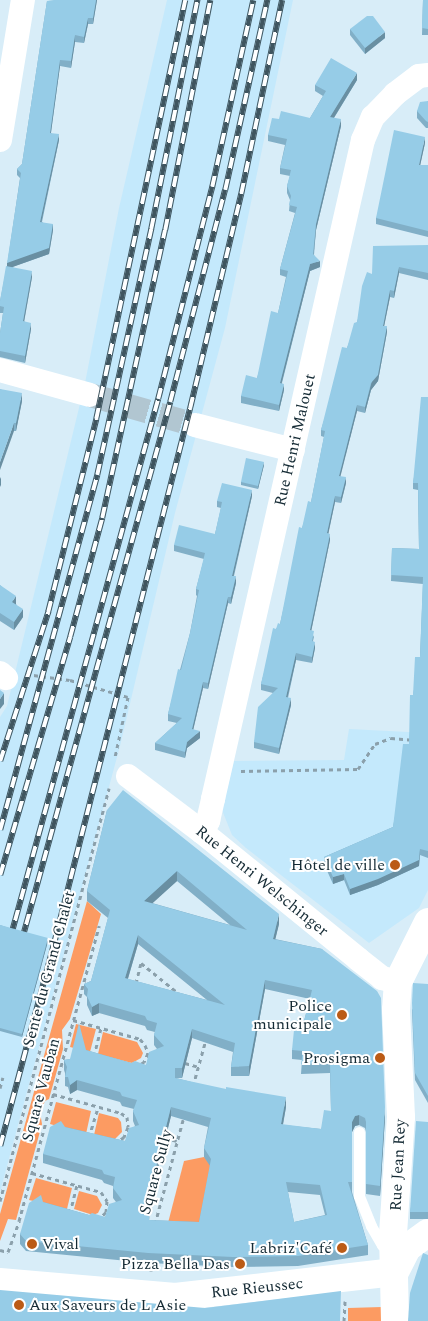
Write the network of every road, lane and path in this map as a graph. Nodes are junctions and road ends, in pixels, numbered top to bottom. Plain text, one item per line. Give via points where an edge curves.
1 (23, 0) edge
2 (428, 75) edge
3 (0, 140) edge
4 (0, 370) edge
5 (90, 395) tunnel mouth
6 (195, 425) tunnel mouth
7 (293, 450) junction
8 (10, 675) edge
9 (419, 740) edge
10 (240, 771) dead end
11 (118, 774) junction
12 (202, 832) junction
13 (428, 922) edge
14 (99, 926) dead end
15 (398, 982) junction
16 (144, 987) edge
17 (171, 993) edge
18 (73, 1020) junction
19 (101, 1028) junction
20 (205, 1043) edge
21 (66, 1049) junction
22 (75, 1051) edge
23 (84, 1054) edge
24 (148, 1054) junction
25 (154, 1055) edge
26 (94, 1056) junction
27 (103, 1059) edge
28 (185, 1063) edge
29 (131, 1066) edge
30 (199, 1067) junction
31 (3, 1077) dead end
32 (0, 1088) edge
33 (192, 1089) edge
34 (53, 1094) junction
35 (98, 1107) junction
36 (183, 1120) edge
37 (44, 1126) junction
38 (128, 1127) junction
39 (53, 1128) edge
40 (134, 1129) edge
41 (359, 1132) edge
42 (80, 1135) edge
43 (88, 1138) junction
44 (165, 1138) edge
45 (96, 1140) edge
46 (177, 1141) junction
47 (113, 1144) edge
48 (32, 1172) junction
49 (78, 1184) junction
50 (0, 1201) edge
51 (24, 1202) junction
52 (33, 1204) edge
53 (106, 1206) junction
54 (112, 1208) edge
55 (60, 1212) edge
56 (70, 1214) junction
57 (77, 1216) edge
58 (150, 1218) edge
59 (91, 1219) edge
60 (156, 1219) junction
61 (153, 1232) edge
62 (428, 1233) edge
63 (0, 1250) edge
64 (394, 1262) junction
65 (0, 1282) edge
66 (345, 1300) dead end
67 (344, 1321) edge
68 (395, 1321) edge

1 - 3 street
2 - 7 street, Rue Henri Malouet via 419,76 395,94 373,117 363,140
4 - 5 street
6 - 7 street
7 - 12 street, Rue Henri Malouet via 208,821
8 - 11 path, Sente du Grand Chalet via 70,680 128,697 118,744
9 - 10 path via 391,738 376,744 358,769
11 - 12 street, Rue Henri Welschinger
11 - 50 path, Sente du Grand Chalet
12 - 15 street, Rue Henri Welschinger via 382,978
13 - 15 street
14 - 18 path, Square Vauban
15 - 64 street, Rue Jean Rey via 396,1010 401,1117
16 - 17 path via 135,984 141,963 180,995
18 - 19 path
18 - 21 path, Square Vauban
19 - 24 path via 140,1039
19 - 26 path
20 - 30 path
21 - 22 path
21 - 34 path, Square Vauban
23 - 26 path
24 - 25 path
24 - 29 path via 144,1062
26 - 27 path
28 - 30 path
30 - 33 path
31 - 32 path
34 - 35 path
34 - 37 path, Square Vauban
35 - 38 path via 127,1117
35 - 43 path
36 - 46 path, Square Sully
37 - 39 path
37 - 48 path, Square Vauban
38 - 40 path
38 - 47 path via 124,1138
41 - 64 lane via 359,1196 371,1226
42 - 43 path
43 - 45 path
44 - 46 path
46 - 60 path, Square Sully
48 - 49 path
48 - 51 path, Square Vauban
49 - 53 path via 101,1192
49 - 56 path
51 - 52 path
51 - 63 path, Square Vauban via 8,1252
53 - 54 path
53 - 59 path via 106,1212 100,1218
55 - 56 path
56 - 57 path
58 - 60 path
60 - 61 path, Square Sully
62 - 64 street
64 - 65 street, Rue Rieussec via 175,1297
64 - 68 street, Rue Jean Rey
66 - 67 path

